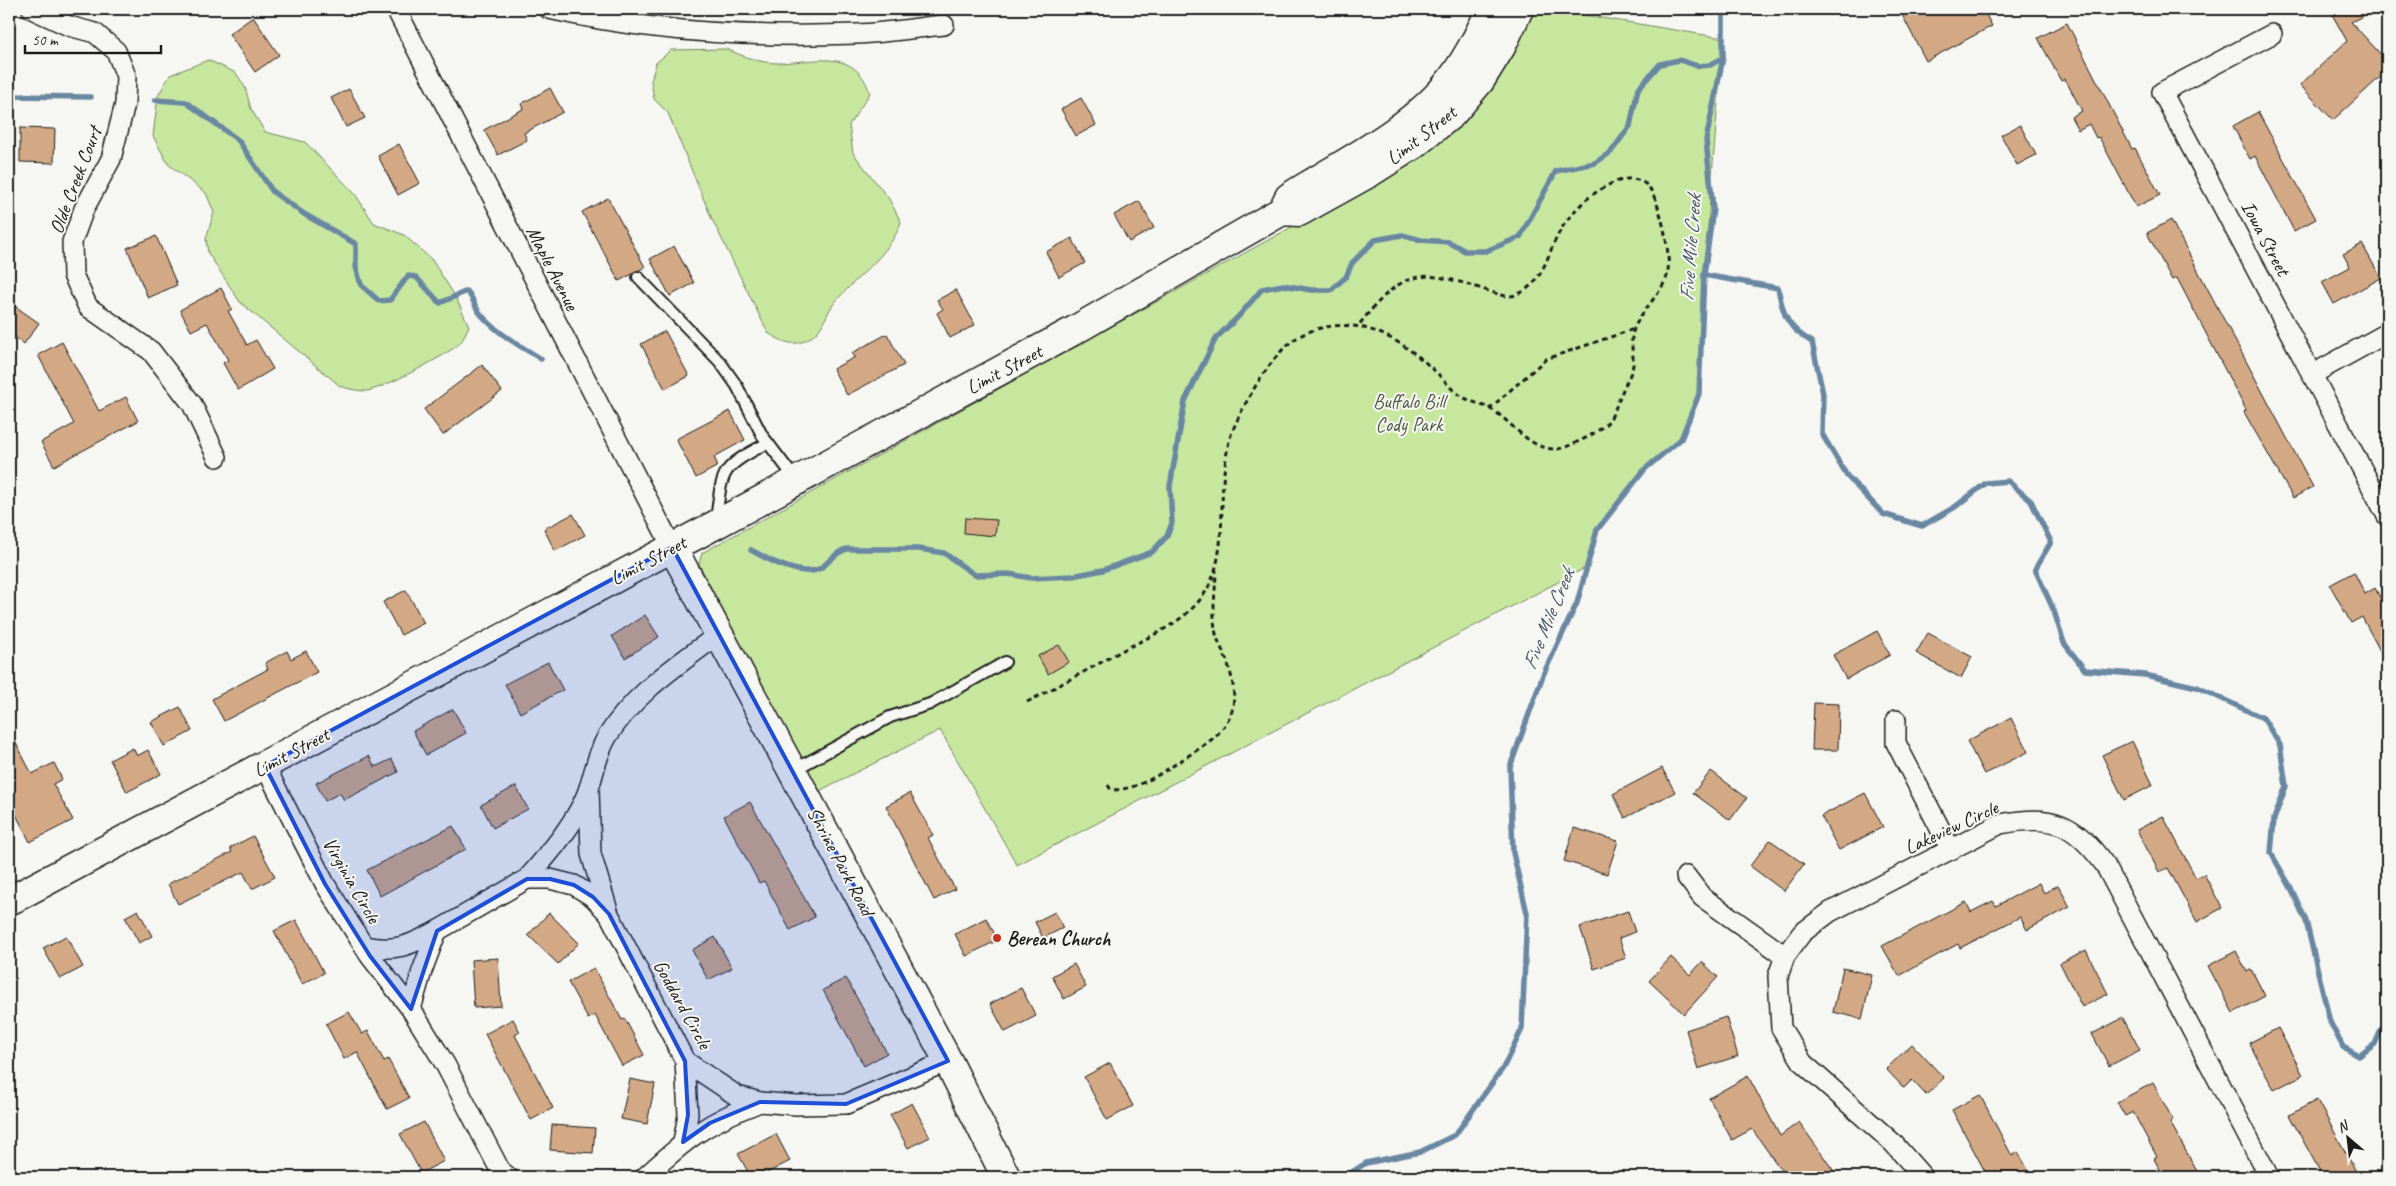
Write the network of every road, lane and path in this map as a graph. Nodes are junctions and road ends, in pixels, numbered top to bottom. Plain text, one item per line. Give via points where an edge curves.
1 (32, 9) edge
2 (396, 9) edge
3 (549, 9) edge
4 (1491, 9) edge
5 (1519, 9) edge
6 (944, 25) dead end
7 (2272, 34) dead end
8 (1282, 211) junction
9 (638, 277) dead end
10 (1358, 326) junction
11 (1634, 329) junction
12 (2387, 333) edge
13 (2313, 374) junction
14 (1489, 409) junction
15 (768, 443) junction
16 (217, 457) dead end
17 (797, 481) junction
18 (2387, 516) edge
19 (715, 525) junction
20 (672, 547) junction
21 (1216, 565) junction
22 (719, 634) junction
23 (1005, 662) dead end
24 (1027, 702) dead end
25 (1896, 720) dead end
26 (265, 766) junction
27 (793, 770) junction
28 (1108, 785) dead end
29 (589, 788) junction
30 (1951, 850) junction
31 (1686, 876) dead end
32 (528, 879) junction
33 (9, 901) edge
34 (609, 914) junction
35 (438, 931) junction
36 (364, 946) junction
37 (1785, 956) junction
38 (412, 1008) junction
39 (685, 1061) junction
40 (948, 1061) junction
41 (760, 1102) junction
42 (682, 1142) junction
43 (508, 1177) edge
44 (645, 1177) edge
45 (1006, 1177) edge
46 (1923, 1177) edge
47 (2269, 1177) edge

1 - 16 street, Olde Creek Court via 69,26 96,33 116,51 126,76 125,104 111,159 84,208 72,242 73,275 88,307 151,351 192,404
2 - 20 street, Maple Avenue
3 - 6 street via 673,30 749,34 858,34
4 - 8 street, Limit Street via 1470,52 1444,88 1377,142 1289,196
5 - 8 street, Limit Street via 1480,81 1452,114 1415,144 1371,172 1299,212
7 - 13 street, Iowa Street via 2162,92
8 - 17 street, Limit Street via 1075,330
9 - 15 lane via 720,362
10 - 11 path via 1386,293 1406,279 1416,277 1456,279 1502,295 1517,295 1534,283 1558,233 1570,216 1600,191 1629,179 1639,180 1653,195 1665,237 1669,268
10 - 14 path via 1368,327 1403,346 1455,392
10 - 21 path via 1317,329 1292,341 1270,366 1246,404 1230,437
11 - 14 path via 1546,359
11 - 14 path via 1630,344 1633,368 1611,419 1580,440 1562,449 1540,447
12 - 13 street
13 - 18 street, Iowa Street
15 - 17 lane
15 - 19 lane via 735,460 725,471
17 - 19 street, Limit Street
19 - 20 street, Limit Street
20 - 22 street, Shrine Park Road
20 - 26 street, Limit Street
21 - 24 path via 1198,603 1173,624
21 - 28 path via 1214,627 1233,683 1226,728 1157,776 1121,790 1111,790
22 - 27 street, Shrine Park Road
22 - 29 street, Goddard Circle via 654,684 621,716 594,762
23 - 27 lane via 930,704 890,717
25 - 30 street via 1896,743
26 - 33 street, Limit Street
26 - 36 street, Virginia Circle via 325,884
27 - 40 street, Shrine Park Road
29 - 32 street, Goddard Circle via 562,837
29 - 34 street, Goddard Circle via 591,854
30 - 37 street, Lakeview Circle via 1830,912 1802,933
30 - 47 street, Lakeview Circle via 2000,824 2030,818 2062,824 2087,840 2105,864
31 - 37 street via 1702,898
32 - 34 street via 550,879 574,885 593,897
32 - 35 street
34 - 39 street, Goddard Circle
35 - 36 street via 403,948 383,950
35 - 38 street via 422,970
36 - 38 street, Virginia Circle
37 - 46 street, Lakeview Circle via 1778,976 1781,1028 1803,1063 1893,1143
38 - 43 street, Virginia Circle via 500,1170
39 - 41 street, Goddard Circle via 737,1096
39 - 42 street via 688,1115
40 - 41 street, Goddard Circle via 846,1104 796,1106
40 - 45 street, Shrine Park Road
41 - 42 street via 710,1123
42 - 44 street

